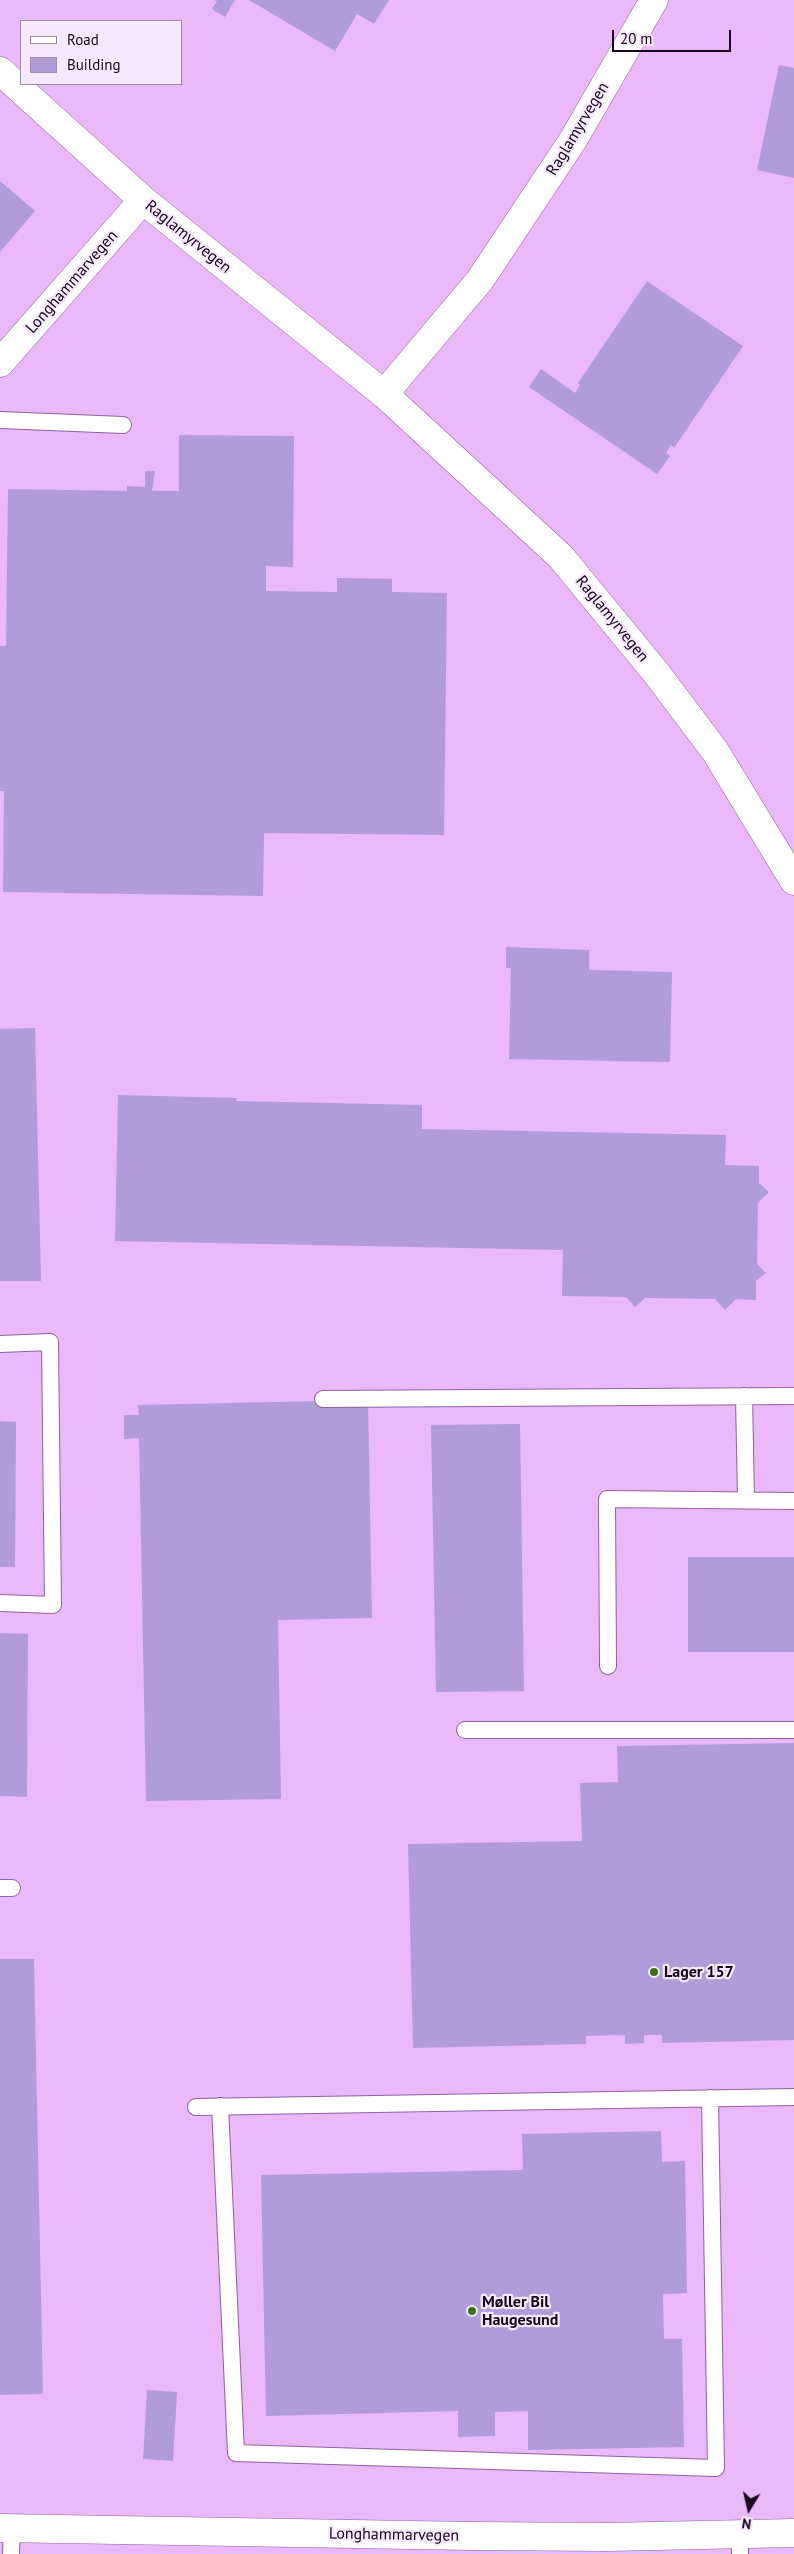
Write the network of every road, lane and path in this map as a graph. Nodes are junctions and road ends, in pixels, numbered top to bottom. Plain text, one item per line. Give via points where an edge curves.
1 (654, 0) edge
2 (0, 72) edge
3 (143, 200) junction
4 (0, 363) edge
5 (384, 394) junction
6 (0, 420) edge
7 (124, 425) dead end
8 (794, 881) edge
9 (0, 1344) edge
10 (744, 1396) junction
11 (794, 1396) edge
12 (322, 1399) dead end
13 (746, 1500) junction
14 (794, 1501) edge
15 (0, 1603) edge
16 (608, 1666) dead end
17 (464, 1730) dead end
18 (794, 1730) edge
19 (794, 2097) edge
20 (710, 2098) junction
21 (220, 2106) junction
22 (196, 2107) dead end
23 (6, 2527) edge
24 (792, 2532) edge
25 (740, 2543) edge
26 (11, 2554) edge

1 - 5 street, Raglamyrvegen via 573,140 480,280
2 - 3 street, Raglamyrvegen
3 - 4 street, Longhammarvegen
3 - 5 street, Raglamyrvegen
5 - 8 street, Raglamyrvegen via 561,558 716,751
6 - 7 lane
9 - 15 lane via 50,1342 53,1605
10 - 11 lane
10 - 12 lane
10 - 13 lane
13 - 14 lane
13 - 16 lane via 607,1499
17 - 18 lane
19 - 20 lane
20 - 21 lane
20 - 21 lane via 716,2468 236,2453
21 - 22 lane
23 - 25 street, Longhammarvegen via 608,2537
23 - 26 lane
24 - 25 street, Longhammarvegen

